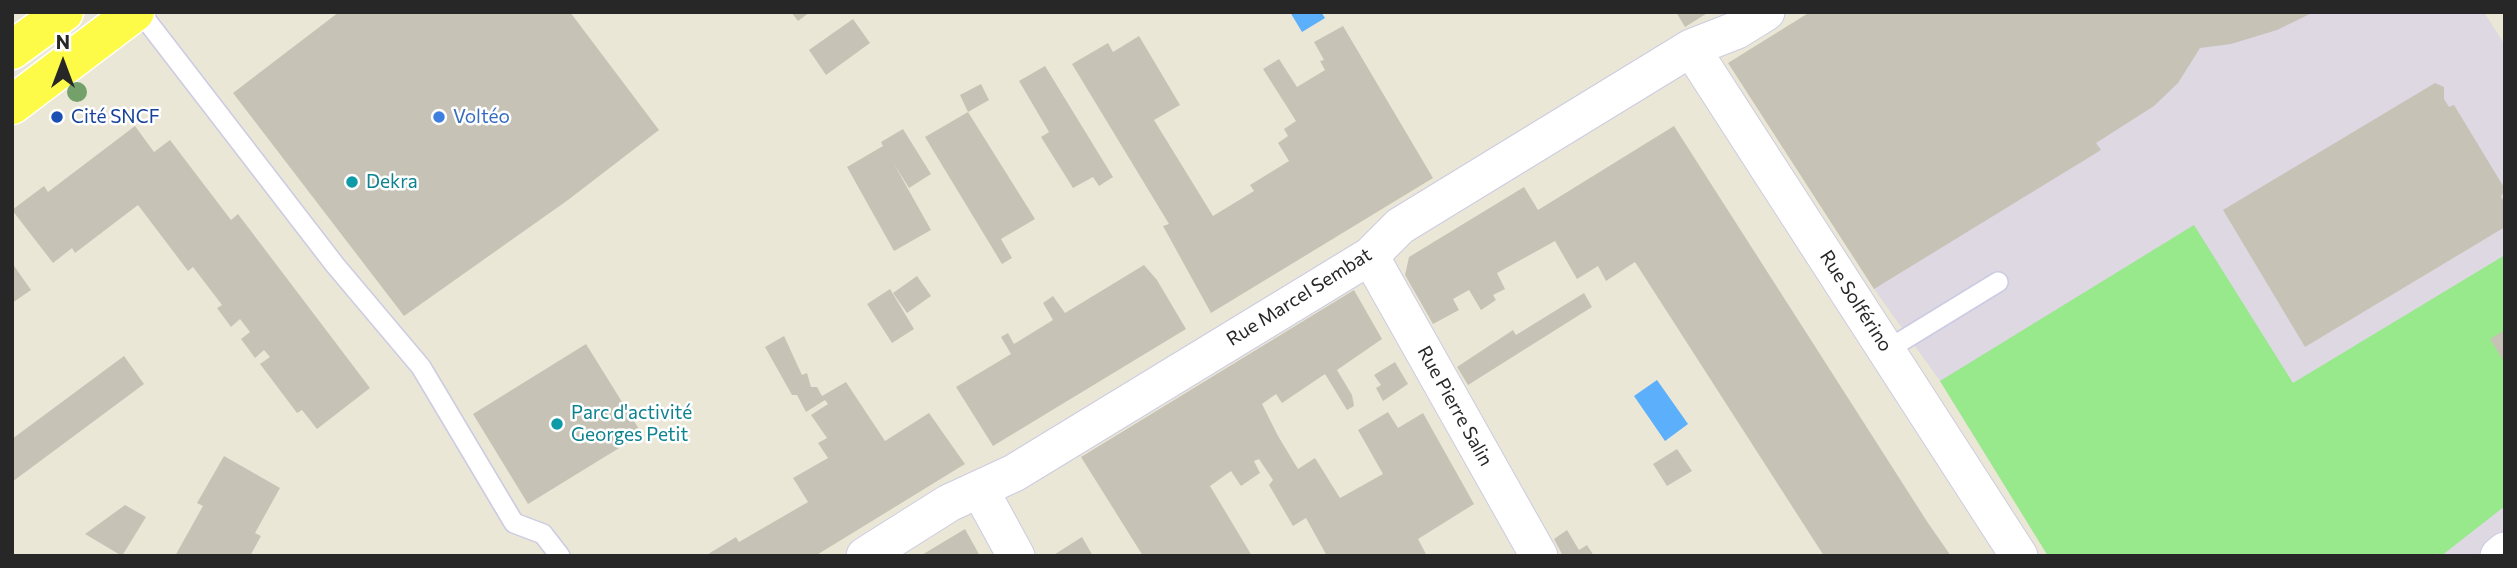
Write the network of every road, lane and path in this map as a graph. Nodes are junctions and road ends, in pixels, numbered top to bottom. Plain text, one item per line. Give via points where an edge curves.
1 (64, 12) edge
2 (135, 12) edge
3 (141, 12) edge
4 (1766, 12) edge
5 (1691, 48) junction
6 (12, 50) edge
7 (12, 105) edge
8 (1370, 256) junction
9 (1998, 282) dead end
10 (1887, 350) junction
11 (980, 490) junction
12 (2505, 551) edge
13 (560, 556) edge
14 (864, 556) edge
15 (1016, 556) edge
16 (1539, 556) edge
17 (2020, 556) edge
18 (2499, 556) edge

1 - 6 main road
2 - 7 main road
3 - 13 lane via 335,265 421,367 514,523 542,534
4 - 5 street, Rue Marcel Sembat via 1737,30
5 - 8 street, Rue Marcel Sembat via 1400,226
5 - 10 street, Rue Solférino
8 - 11 street, Rue Marcel Sembat
8 - 16 street, Rue Pierre Salin
9 - 10 lane
10 - 17 street, Rue Solférino
11 - 14 street, Rue Marcel Sembat via 949,503
11 - 15 street
12 - 18 street

